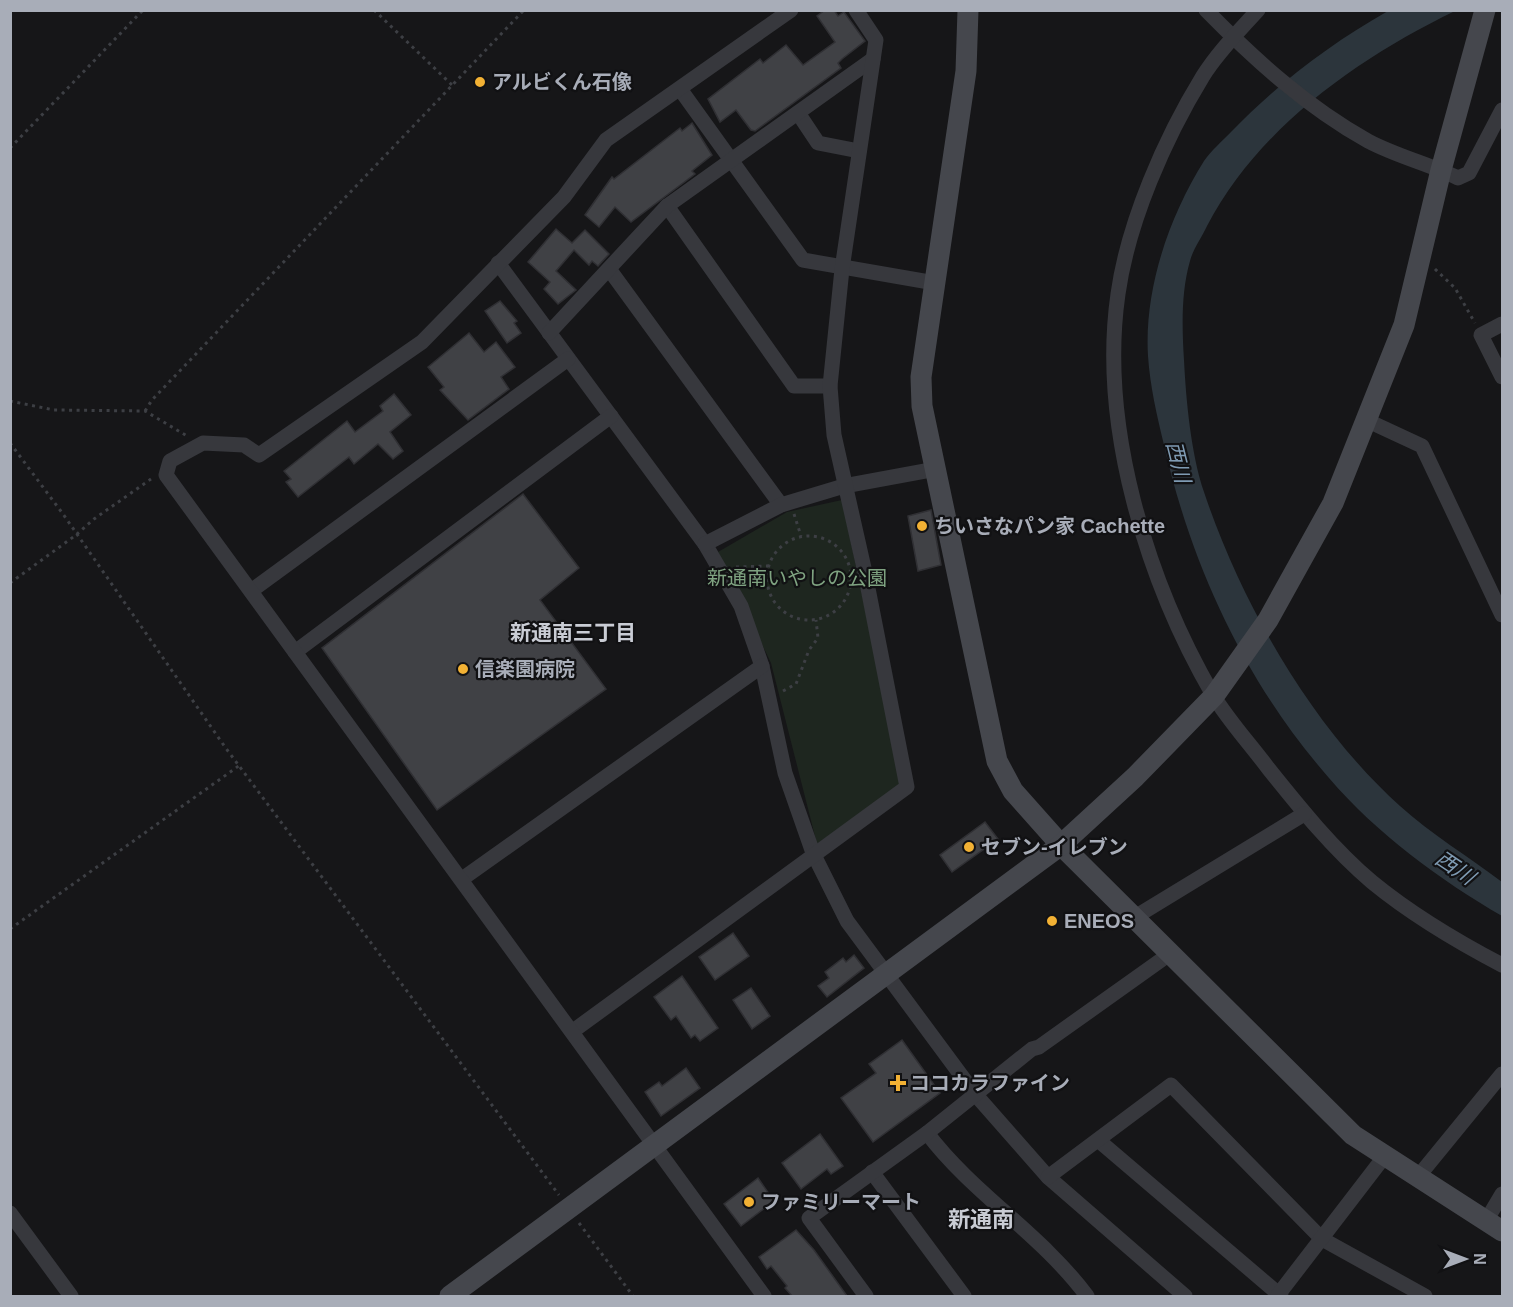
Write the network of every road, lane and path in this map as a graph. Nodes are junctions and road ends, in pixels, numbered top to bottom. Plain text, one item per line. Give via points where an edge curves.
1 (143, 10) edge
2 (374, 10) edge
3 (524, 10) edge
4 (791, 10) edge
5 (856, 10) edge
6 (968, 10) edge
7 (1206, 10) edge
8 (1258, 10) edge
9 (1485, 11) edge
10 (1233, 38) junction
11 (873, 59) junction
12 (453, 85) junction
13 (680, 89) junction
14 (1503, 110) edge
15 (798, 112) junction
16 (10, 148) edge
17 (859, 150) junction
18 (732, 160) junction
19 (1441, 170) junction
20 (667, 206) junction
21 (1420, 256) junction
22 (498, 263) junction
23 (609, 269) junction
24 (842, 269) junction
25 (935, 283) junction
26 (1503, 324) edge
27 (549, 333) junction
28 (1481, 334) junction
29 (568, 359) junction
30 (1503, 377) edge
31 (830, 386) junction
32 (10, 400) edge
33 (145, 411) junction
34 (611, 416) junction
35 (1366, 420) junction
36 (10, 443) edge
37 (203, 443) junction
38 (936, 469) junction
39 (166, 475) junction
40 (844, 486) junction
41 (787, 507) junction
42 (76, 535) junction
43 (801, 536) junction
44 (705, 544) junction
45 (768, 566) junction
46 (725, 568) dead end
47 (10, 583) edge
48 (250, 591) junction
49 (1503, 615) edge
50 (816, 620) junction
51 (295, 652) junction
52 (762, 666) junction
53 (778, 693) dead end
54 (1214, 696) junction
55 (240, 765) junction
56 (1304, 814) junction
57 (1061, 845) junction
58 (813, 853) junction
59 (462, 879) junction
60 (1135, 917) junction
61 (10, 929) edge
62 (1171, 953) junction
63 (1503, 965) edge
64 (885, 975) junction
65 (573, 1031) junction
66 (1503, 1074) edge
67 (975, 1094) junction
68 (927, 1133) junction
69 (1098, 1140) junction
70 (654, 1145) junction
71 (1384, 1157) junction
72 (872, 1172) junction
73 (1048, 1177) junction
74 (1418, 1178) junction
75 (1503, 1194) edge
76 (569, 1209) junction
77 (10, 1213) edge
78 (1494, 1226) edge
79 (1322, 1239) junction
80 (1179, 1295) edge
81 (71, 1296) edge
82 (450, 1296) edge
83 (633, 1296) edge
84 (764, 1296) edge
85 (866, 1296) edge
86 (964, 1296) edge
87 (1087, 1296) edge
88 (1280, 1296) edge
89 (1425, 1296) edge

1 - 16 path
2 - 12 path
3 - 12 path
4 - 13 street
5 - 11 street via 876,39
6 - 25 street via 966,72
7 - 10 street
8 - 10 street
9 - 19 street
10 - 19 street via 1314,108 1370,142
10 - 54 street via 1204,74 1175,127 1130,238 1118,293 1113,360 1119,427 1145,539 1170,607
11 - 15 street
11 - 17 street
12 - 33 path
13 - 18 street
13 - 22 street via 606,140 564,197
14 - 19 street via 1470,173 1458,178
15 - 17 street via 818,143
15 - 18 street
17 - 24 street
18 - 20 street
18 - 24 street via 802,260
19 - 21 street
20 - 23 street
20 - 31 street via 794,386
21 - 28 path via 1455,288
21 - 35 street via 1404,325
22 - 27 street
22 - 37 street via 422,342 259,455 244,445
23 - 27 street
23 - 41 street
24 - 25 street
24 - 31 street
25 - 38 street via 921,377 922,406
26 - 28 street
27 - 29 street
28 - 30 street
29 - 34 street
29 - 48 street
31 - 40 street
32 - 33 path via 54,410
33 - 37 path
34 - 44 street
34 - 51 street
35 - 49 street via 1422,446
35 - 54 street via 1333,503 1268,620
36 - 42 path
37 - 39 street via 170,461
38 - 40 street
38 - 57 street via 997,761 1013,791
39 - 42 path via 150,479
39 - 48 street
40 - 41 street
40 - 58 street via 907,787
41 - 43 path
41 - 44 street
42 - 47 path
42 - 55 path
43 - 45 path via 783,543
43 - 50 path via 829,540 844,553 851,571 850,588 843,603
44 - 52 street via 741,606
45 - 46 path
45 - 50 path via 770,594 781,609 797,618
48 - 51 street
50 - 53 path via 818,638 796,684
51 - 59 street
52 - 58 street via 784,773
52 - 59 street
54 - 56 street
54 - 57 street
55 - 61 path
55 - 76 path
56 - 60 street
56 - 63 street via 1372,882 1420,917
57 - 60 street
57 - 64 street
58 - 64 street via 847,921
58 - 65 street
59 - 65 street
60 - 62 street
62 - 67 street
62 - 71 street via 1313,1097 1353,1135
64 - 67 street
64 - 70 street
65 - 70 street
66 - 74 street
67 - 68 street
67 - 73 street
68 - 72 street
68 - 87 street via 963,1174 1046,1249
69 - 73 street
69 - 79 street via 1171,1085
69 - 88 street
70 - 76 street
70 - 84 street
71 - 74 street
71 - 79 street
72 - 85 street via 809,1218
72 - 86 street
73 - 80 street
74 - 78 street
75 - 78 street
76 - 82 street
76 - 83 path
77 - 81 street
79 - 88 street
79 - 89 street

